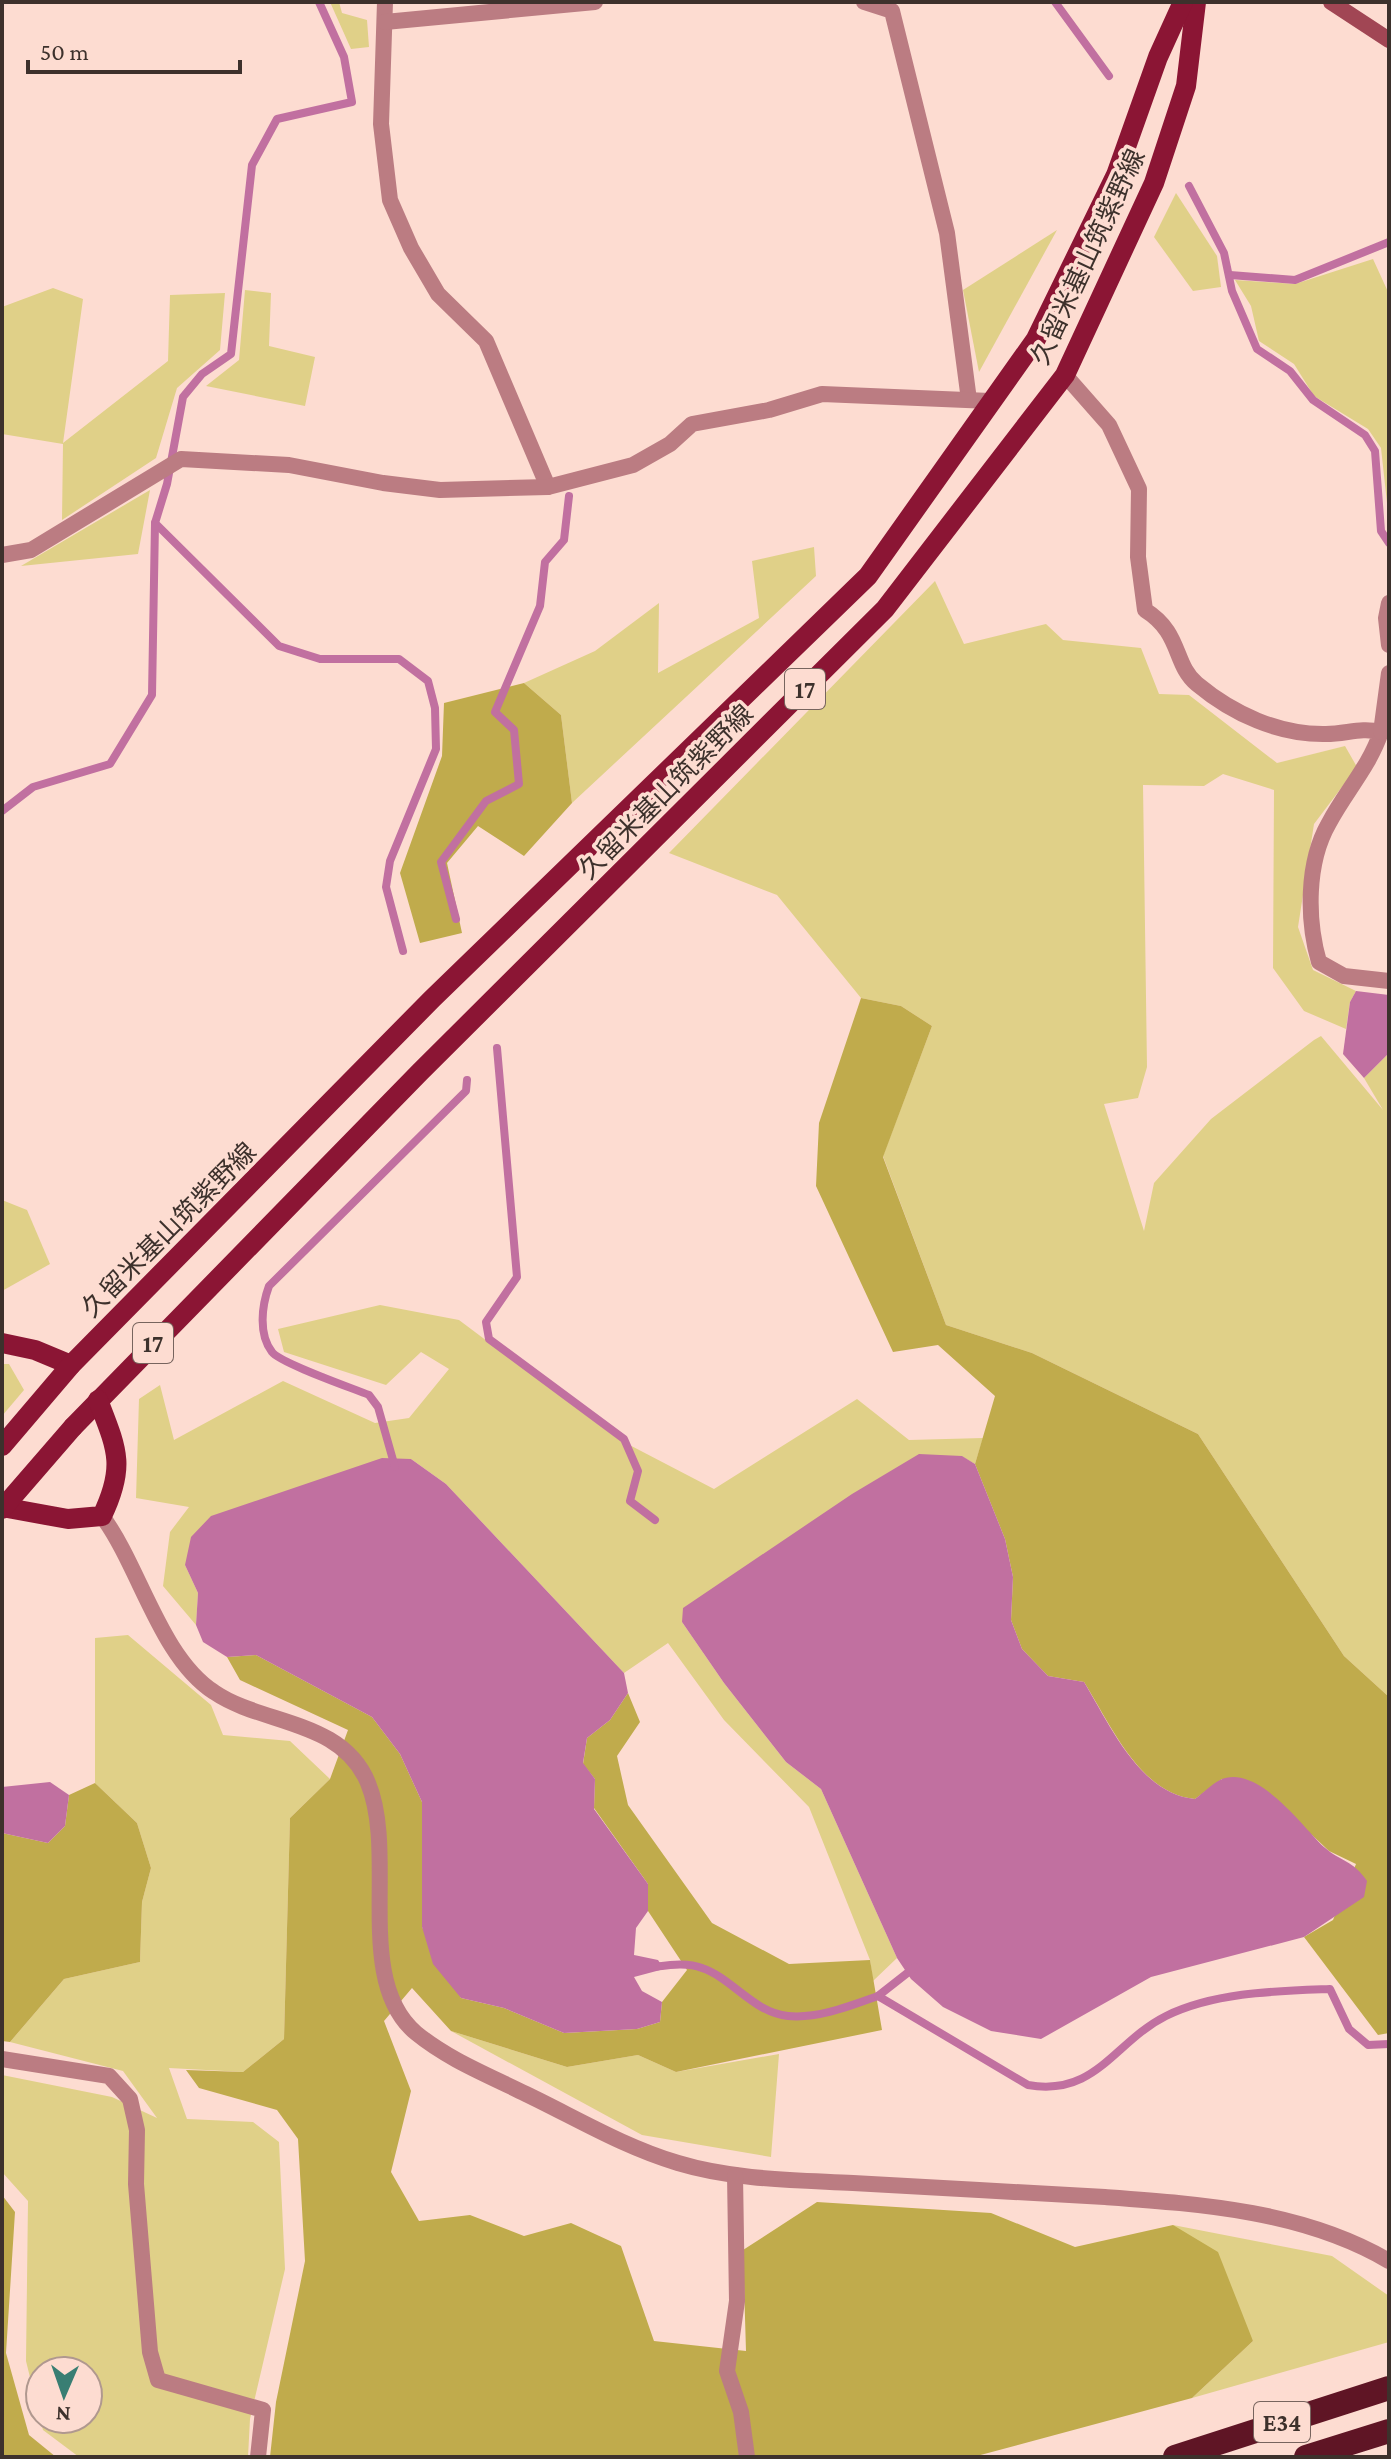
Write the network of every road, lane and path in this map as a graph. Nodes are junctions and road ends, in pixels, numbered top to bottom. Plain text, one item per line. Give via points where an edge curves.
1 (385, 2) edge
2 (595, 2) edge
3 (864, 2) edge
4 (1183, 2) edge
5 (1196, 2) edge
6 (1331, 2) edge
7 (385, 22) junction
8 (1389, 40) edge
9 (1065, 375) junction
10 (980, 401) junction
11 (548, 487) junction
12 (2, 555) edge
13 (1389, 603) edge
14 (1389, 645) edge
15 (1389, 673) edge
16 (1381, 732) junction
17 (1389, 981) edge
18 (2, 1343) edge
19 (71, 1365) junction
20 (98, 1400) junction
21 (2, 1446) edge
22 (2, 1508) edge
23 (102, 1516) junction
24 (2, 2059) edge
25 (735, 2175) junction
26 (1389, 2261) edge
27 (1389, 2388) edge
28 (1389, 2431) edge
29 (258, 2457) edge
30 (747, 2457) edge
31 (1175, 2457) edge
32 (1306, 2457) edge

1 - 7 street
2 - 7 street
3 - 10 street via 892,11 947,233
4 - 10 main road, 久留米基山筑紫野線 / 17 via 1110,186 1036,339
5 - 9 main road, 久留米基山筑紫野線 / 17 via 1186,86 1154,183
6 - 8 street
7 - 11 street via 381,124 390,200 438,294 486,341
9 - 16 street via 1109,425 1139,489 1138,557 1145,610 1164,622 1194,681 1246,717 1300,735 1362,728
9 - 20 main road, 久留米基山筑紫野線 / 17 via 885,609
10 - 11 street via 822,394 692,424 633,465
10 - 19 main road, 久留米基山筑紫野線 / 17 via 868,576 432,999
11 - 12 street via 440,490 289,465 181,459 31,550
13 - 14 street
15 - 16 street
16 - 17 street via 1371,760 1318,847 1309,928 1319,962 1344,976
18 - 19 main road
19 - 21 main road, 久留米基山筑紫野線 / 17
20 - 22 main road, 久留米基山筑紫野線 / 17, bridge
20 - 23 main road via 117,1458 116,1487
22 - 23 main road via 68,1519
23 - 25 street via 193,1674 215,1694 316,1732 344,1750 367,1779 379,1818 388,1994 412,2030 477,2072 632,2147
24 - 29 street via 109,2076 130,2099 137,2130 136,2184 150,2352 158,2380 263,2410
25 - 26 street via 1189,2203 1332,2234
25 - 30 street via 737,2301 727,2371 741,2412
27 - 31 highway, E34
28 - 32 highway, E34

